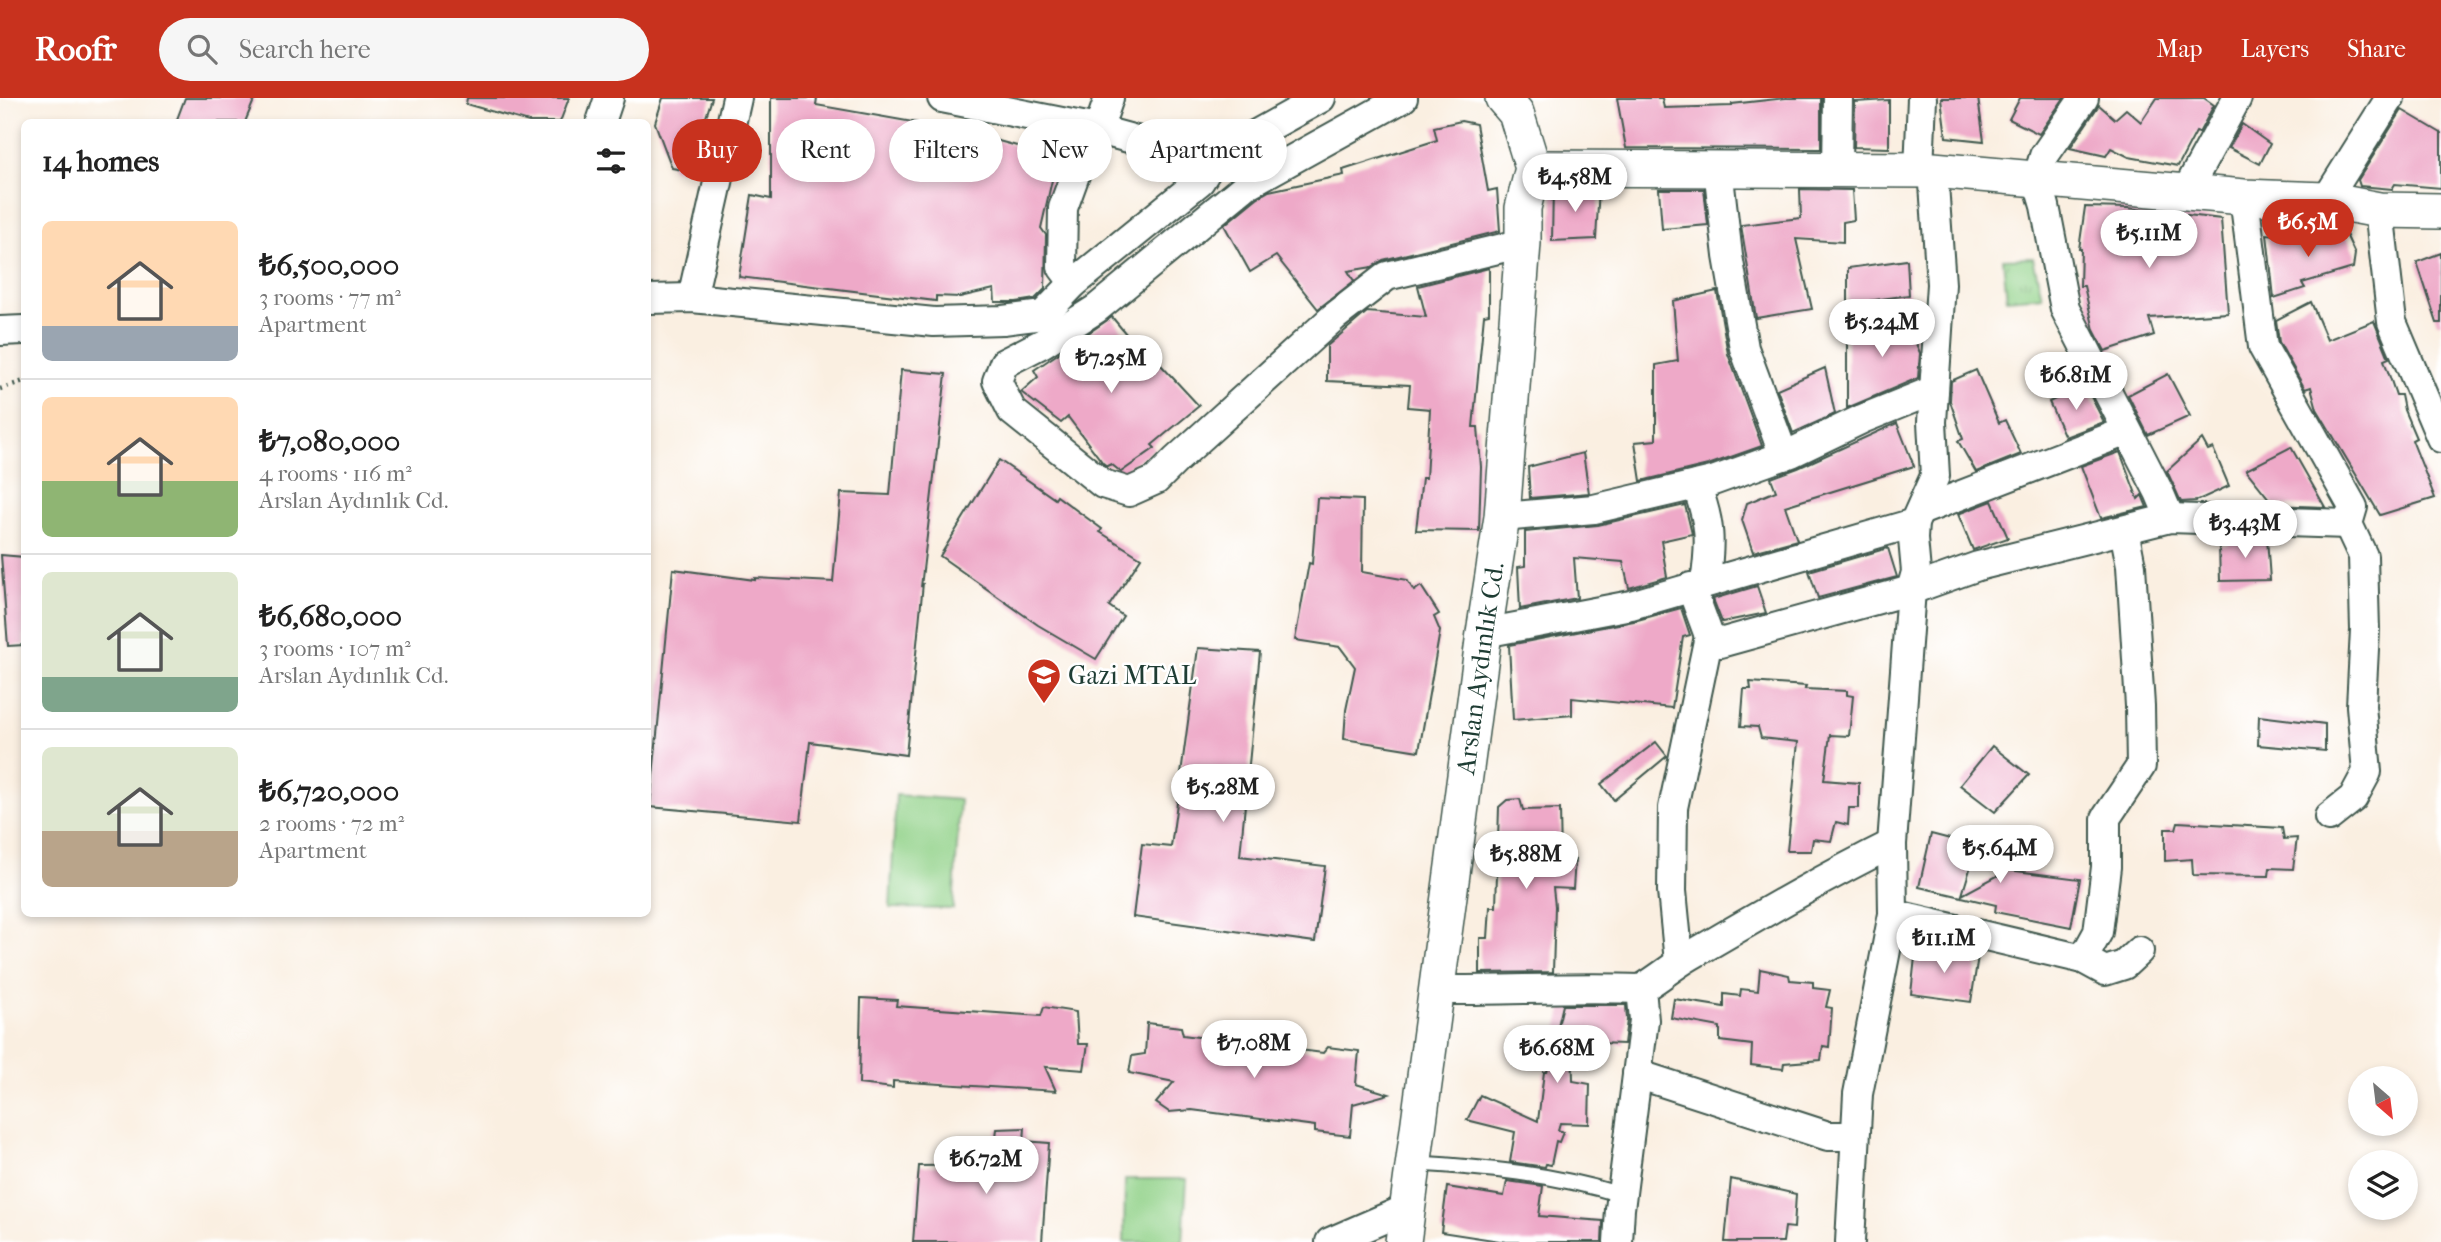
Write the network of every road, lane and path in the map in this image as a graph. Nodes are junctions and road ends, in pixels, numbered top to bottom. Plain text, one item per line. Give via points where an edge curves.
1 (609, 98) edge
2 (737, 98) edge
3 (942, 98) edge
4 (1109, 98) edge
5 (1321, 98) edge
6 (1403, 98) edge
7 (1503, 98) edge
8 (1838, 98) edge
9 (1922, 98) edge
10 (2084, 98) edge
11 (2237, 98) edge
12 (2390, 98) edge
13 (602, 119) edge
14 (1046, 119) edge
15 (1100, 119) edge
16 (1283, 119) edge
17 (1533, 168) junction
18 (1718, 169) junction
19 (1837, 169) junction
20 (1926, 170) junction
21 (2036, 179) junction
22 (1074, 182) edge
23 (1199, 182) edge
24 (2190, 190) junction
25 (2244, 197) junction
26 (2326, 200) junction
27 (2379, 210) junction
28 (2441, 211) edge
29 (1523, 243) junction
30 (1074, 283) junction
31 (692, 298) junction
32 (651, 299) edge
33 (21, 330) edge
34 (0, 331) edge
35 (21, 382) edge
36 (0, 389) edge
37 (1934, 390) junction
38 (2127, 431) junction
39 (2441, 438) edge
40 (1784, 456) junction
41 (1696, 485) junction
42 (1503, 517) junction
43 (1917, 517) junction
44 (2170, 518) junction
45 (2348, 524) junction
46 (2124, 530) junction
47 (1698, 585) junction
48 (1911, 590) junction
49 (1485, 633) junction
50 (1709, 636) junction
51 (2329, 817) dead end
52 (1892, 844) junction
53 (1893, 914) junction
54 (2139, 951) dead end
55 (2083, 959) junction
56 (1679, 962) junction
57 (1641, 989) junction
58 (1436, 990) junction
59 (1637, 1074) junction
60 (1855, 1136) junction
61 (1412, 1163) junction
62 (1622, 1195) junction
63 (1404, 1226) edge
64 (1330, 1242) edge
65 (1618, 1242) edge
66 (1850, 1242) edge

1 - 13 street
2 - 31 street
3 - 14 street
4 - 15 street
5 - 16 street
6 - 29 street via 1248,184 1096,309 1004,363 998,381 1012,411 1103,484 1129,492 1156,480 1335,317 1387,276
7 - 17 street via 1516,113
8 - 19 street
9 - 20 street
10 - 21 street via 2044,156
11 - 24 street
12 - 26 street
17 - 18 street
17 - 29 street, Arslan Aydınlık Cd. via 1523,208
18 - 19 street
18 - 40 street via 1744,348
19 - 20 street
20 - 21 street
20 - 37 street via 1941,284
21 - 24 street
21 - 38 street via 2065,309
22 - 30 street via 1063,208 1062,267
23 - 30 street
24 - 25 street
25 - 26 street
25 - 45 street via 2263,347 2353,508
26 - 27 street
27 - 28 street
27 - 39 street via 2392,322
29 - 42 street, Arslan Aydınlık Cd.
30 - 31 street via 1043,316 1003,320 934,322
31 - 32 street
33 - 34 street
35 - 36 path
37 - 40 street
37 - 43 street via 1935,476
38 - 43 street
38 - 44 street
40 - 41 street
41 - 42 street via 1594,509
41 - 47 street via 1706,510 1710,545
42 - 49 street, Arslan Aydınlık Cd.
43 - 47 street
43 - 48 street via 1913,539 1916,572
44 - 45 street
44 - 46 street
45 - 51 street via 2362,556 2361,706 2367,772 2353,798
46 - 48 street via 1978,566
46 - 55 street via 2141,766 2106,818 2098,932
47 - 49 street via 1631,605
47 - 50 street
48 - 50 street via 1720,643
48 - 52 street
49 - 58 street, Arslan Aydınlık Cd.
50 - 56 street via 1673,808 1672,891
52 - 53 street
52 - 56 street via 1827,876
53 - 55 street
53 - 60 street via 1858,1094
54 - 55 street via 2124,965 2105,971
56 - 57 street
57 - 58 street
57 - 59 street via 1644,1020
58 - 61 street, Arslan Aydınlık Cd.
59 - 60 street via 1828,1136
59 - 62 street
60 - 66 street
61 - 62 lane via 1510,1170
61 - 63 street, Arslan Aydınlık Cd.
62 - 65 street
63 - 64 street

